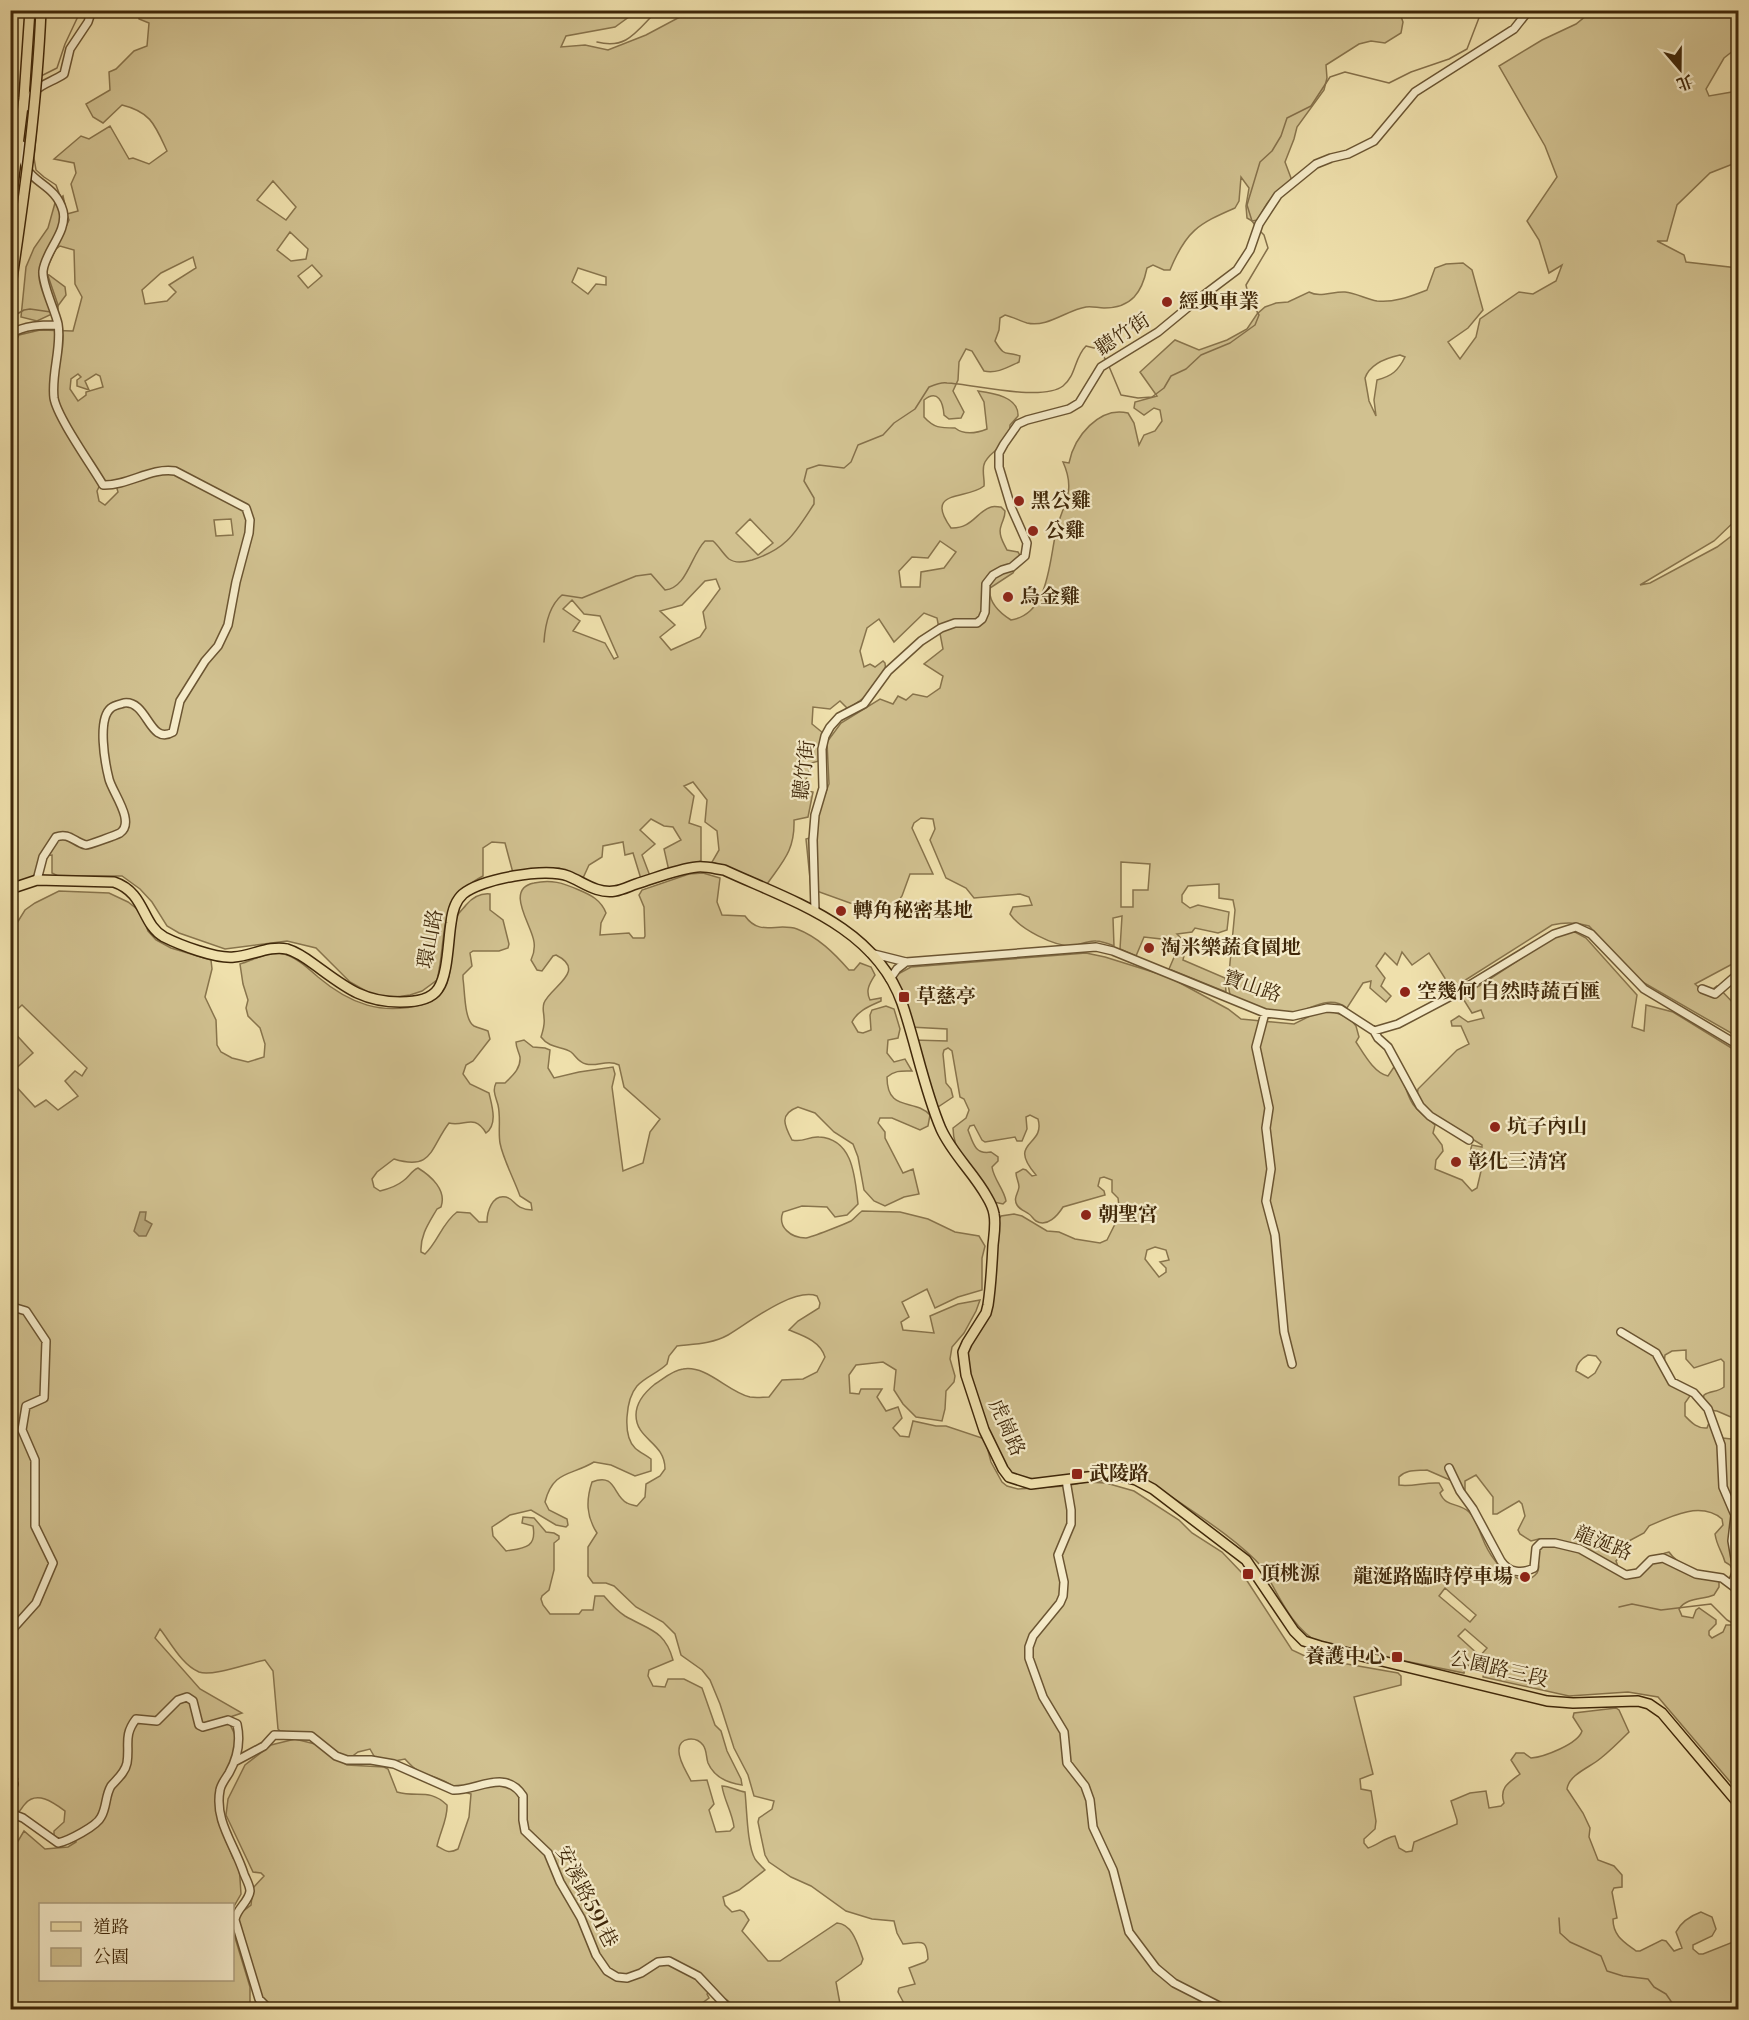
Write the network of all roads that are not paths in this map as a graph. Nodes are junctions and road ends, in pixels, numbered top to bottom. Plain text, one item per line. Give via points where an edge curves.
1 (24, 10) edge
2 (30, 10) edge
3 (36, 10) edge
4 (41, 10) edge
5 (93, 10) edge
6 (1529, 10) edge
7 (10, 171) edge
8 (10, 208) edge
9 (10, 253) edge
10 (10, 292) edge
11 (58, 325) junction
12 (10, 334) edge
13 (37, 880) junction
14 (10, 889) edge
15 (815, 911) junction
16 (870, 953) junction
17 (906, 962) junction
18 (1738, 974) edge
19 (890, 979) junction
20 (1702, 989) dead end
21 (1265, 1013) junction
22 (1374, 1031) junction
23 (1738, 1045) edge
24 (1469, 1140) dead end
25 (10, 1309) edge
26 (1621, 1332) dead end
27 (1292, 1364) dead end
28 (1449, 1468) dead end
29 (1066, 1480) junction
30 (1732, 1584) junction
31 (1738, 1590) edge
32 (10, 1632) edge
33 (1418, 1670) joint
34 (236, 1761) junction
35 (10, 1776) edge
36 (10, 1794) edge
37 (1738, 1803) edge
38 (10, 1813) edge
39 (270, 2010) edge
40 (730, 2010) edge
41 (1227, 2010) edge

1 - 7 main road
2 - 8 main road
3 - 9 main road, bridge via 31,99
4 - 10 main road, bridge via 26,187
5 - 11 street via 70,49 64,75 30,95 21,156 27,171 53,192 63,212 62,228 43,272
6 - 15 street, 聽竹街 via 1514,29 1415,92 1374,141 1316,164 1278,195 1258,224 1250,250 1237,270 1158,332 1101,367 1079,403 1018,424 999,453 999,467 1027,543 1025,556 993,575 986,584 982,619 941,628 921,642 888,671 864,704 839,717 825,736 823,788 813,840
11 - 12 street via 39,325
11 - 13 street via 54,399 103,485 118,485 164,469 175,471 246,508 250,520 228,625 218,646 187,687 173,732 159,734 133,704 119,704 106,715 103,724 109,780 126,824 121,832 89,845 66,835 56,837 43,857
13 - 14 main road, 環山路
13 - 15 main road, 環山路 via 114,882 135,894 156,931 165,937 233,958 275,949 290,950 355,993 375,1000 401,1002 424,999 437,990 443,977 453,910 462,896 476,886 534,872 567,875 594,889 615,891 707,867 724,870
15 - 16 main road, 環山路 via 840,925
16 - 17 street, 寶山路
16 - 19 main road, 環山路
17 - 19 street
17 - 21 street, 寶山路 via 1096,947
18 - 20 street via 1715,994
19 - 29 main road, 虎崗路 via 901,1001 941,1128 953,1151 986,1194 995,1216 988,1305 963,1352 981,1422 1009,1477 1032,1484
21 - 22 street, 寶山路 via 1293,1016 1340,1009
21 - 27 street via 1256,1047 1269,1108 1266,1128 1271,1169 1266,1202 1275,1235 1284,1332
22 - 23 street via 1398,1024 1554,934 1576,927 1591,934 1644,989
22 - 24 street, 寶山路 via 1388,1047 1420,1106
25 - 32 street via 26,1311 46,1341 44,1398 26,1406 22,1430 35,1460 35,1526 53,1563 36,1603
26 - 30 street via 1656,1353 1672,1382 1694,1393 1708,1409 1721,1445 1723,1487 1735,1515 1732,1541 1737,1570
28 - 30 street, 龍涎路 via 1501,1561 1512,1571 1534,1568 1536,1548 1546,1543 1581,1550 1626,1575 1638,1573 1651,1560 1663,1558 1696,1574 1722,1578
29 - 33 main road, 虎崗路 via 1112,1474 1153,1489 1246,1560 1293,1631 1304,1641
29 - 41 street via 1071,1524 1058,1555 1063,1596 1033,1636 1029,1658 1043,1697 1064,1732 1067,1763 1085,1786 1093,1827 1113,1870 1129,1932 1156,1968 1174,1983
30 - 31 street, 龍涎路
33 - 37 main road, 公園路三段 via 1547,1701 1638,1701 1656,1708
34 - 38 street via 240,1738 237,1724 228,1720 199,1725 193,1701 187,1697 178,1700 157,1722 136,1719 130,1727 124,1771 106,1796 102,1817 92,1827 58,1843
34 - 39 street via 220,1788 219,1810 250,1890 235,1920 258,1999
34 - 40 street, 安溪路591巷 via 264,1746 274,1735 311,1736 336,1756 394,1764 453,1790 497,1781 514,1787 523,1796 525,1831 548,1853 596,1955 608,1971 627,1978 658,1962 669,1961 698,1976
35 - 36 street via 14,1784

